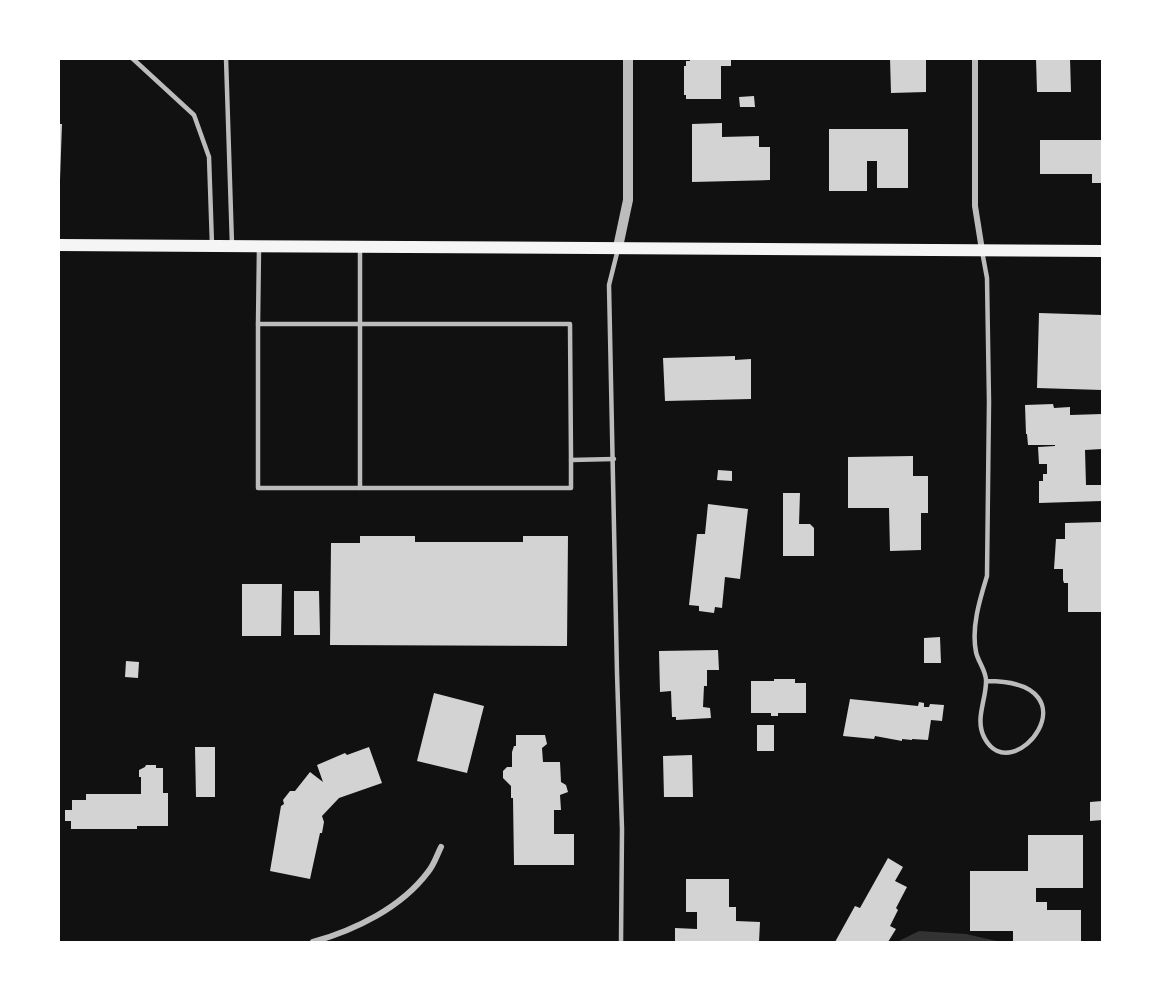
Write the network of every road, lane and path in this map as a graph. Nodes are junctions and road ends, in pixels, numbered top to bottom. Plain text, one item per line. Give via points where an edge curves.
1 (132, 58) edge
2 (226, 58) edge
3 (627, 58) edge
4 (975, 58) edge
5 (58, 245) edge
6 (212, 245) junction
7 (232, 245) junction
8 (259, 245) junction
9 (360, 246) junction
10 (618, 246) junction
11 (982, 250) junction
12 (1102, 251) edge
13 (258, 324) junction
14 (360, 324) junction
15 (614, 459) junction
16 (571, 460) junction
17 (360, 488) junction
18 (987, 681) junction
19 (441, 847) dead end
20 (313, 942) edge
21 (621, 942) edge

1 - 6 lane via 194,115 209,157
2 - 7 lane
3 - 10 street via 628,200
4 - 11 street via 975,206
5 - 6 main road
6 - 7 main road
7 - 8 main road
8 - 9 main road
8 - 13 lane
9 - 10 main road
9 - 14 lane
10 - 11 main road
10 - 15 lane via 609,285
11 - 12 main road
11 - 18 lane via 987,278 987,576 979,602 976,652
13 - 14 lane
13 - 17 lane via 258,488
14 - 16 lane via 570,324
14 - 17 lane
15 - 16 lane
15 - 21 lane
16 - 17 lane via 571,488
18 - 18 lane via 981,710 984,736 992,747 1005,752 1021,749 1039,731 1044,718 1042,702 1021,686
19 - 20 street via 430,871 409,894 373,918

